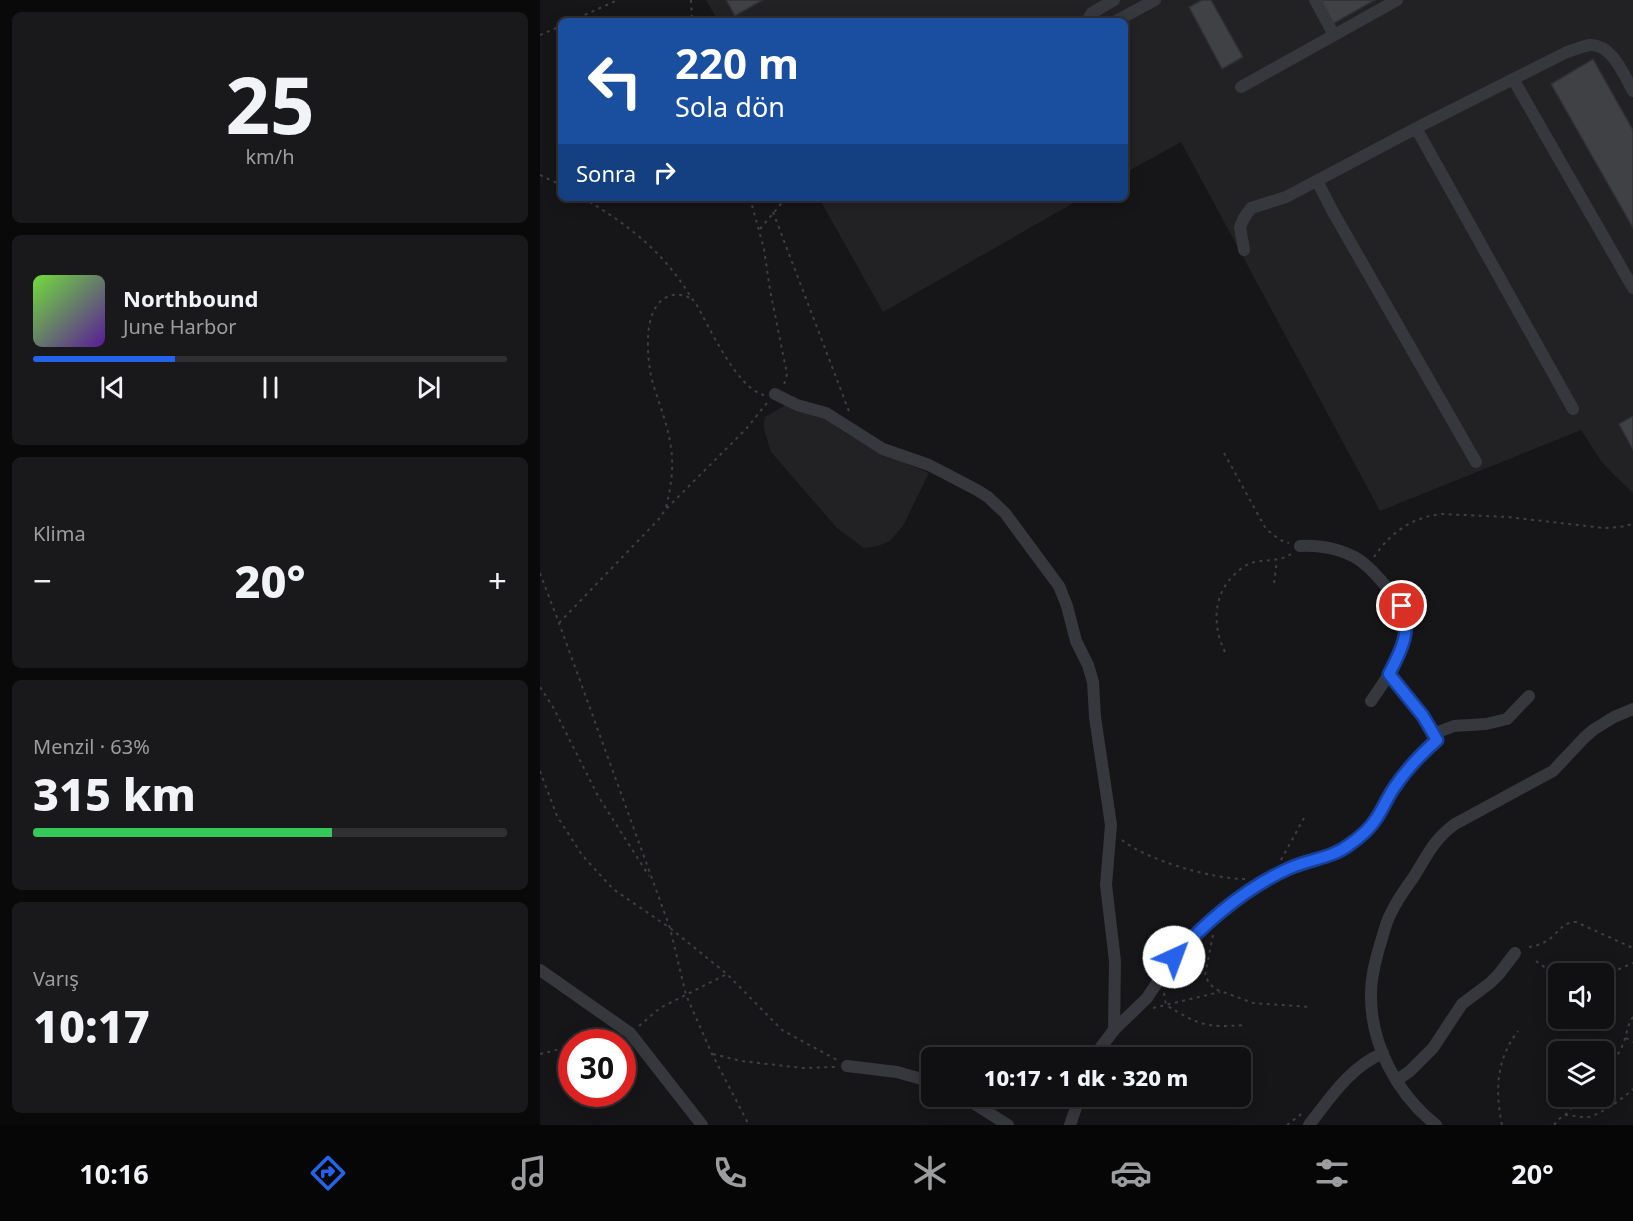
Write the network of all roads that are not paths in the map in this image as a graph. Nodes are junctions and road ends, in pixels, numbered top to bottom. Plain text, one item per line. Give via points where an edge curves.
1 (1114, 0) edge
2 (1155, 0) edge
3 (1315, 0) edge
4 (1397, 0) edge
5 (1088, 18) edge
6 (1122, 18) edge
7 (1334, 35) junction
8 (1513, 79) junction
9 (1241, 87) dead end
10 (1633, 91) edge
11 (1416, 128) junction
12 (1317, 180) junction
13 (1244, 250) dead end
14 (1633, 288) edge
15 (775, 394) road end
16 (1573, 409) dead end
17 (1476, 462) dead end
18 (1300, 546) road end
19 (1389, 674) junction
20 (1529, 696) dead end
21 (1371, 700) dead end
22 (1633, 709) edge
23 (1436, 739) junction
24 (1515, 953) dead end
25 (540, 969) edge
26 (1114, 1030) junction
27 (1102, 1047) edge
28 (1383, 1053) junction
29 (847, 1066) road end
30 (921, 1079) edge
31 (1397, 1080) junction
32 (980, 1107) edge
33 (1076, 1107) edge
34 (702, 1125) edge
35 (1008, 1125) edge
36 (1070, 1125) edge
37 (1309, 1125) edge
38 (1436, 1125) edge

1 - 5 street
2 - 6 street
3 - 7 street
4 - 7 street
7 - 9 street
8 - 10 street via 1590,45 1617,60
8 - 11 street
8 - 14 street
11 - 12 street
11 - 16 street
12 - 13 street via 1286,197 1251,208 1240,227
12 - 17 street
15 - 26 street via 826,413 883,448 929,465 988,497 1005,513 1064,596 1093,682 1111,825 1106,885 1115,961
18 - 19 street via 1329,548 1349,555 1367,566 1402,606 1405,638
19 - 21 street
19 - 23 street
20 - 23 street via 1507,719 1454,726
22 - 28 street via 1593,730 1553,771 1455,824 1431,848 1391,912 1376,958 1371,1009
23 - 26 street via 1406,771 1375,821 1359,837 1336,854 1306,861 1272,877 1217,915 1189,940 1147,998
24 - 31 street via 1495,978 1462,1004 1428,1054
25 - 34 street via 630,1033
26 - 27 street
28 - 31 street
28 - 37 street via 1352,1072
29 - 30 street
31 - 38 street
32 - 35 street
33 - 36 street

